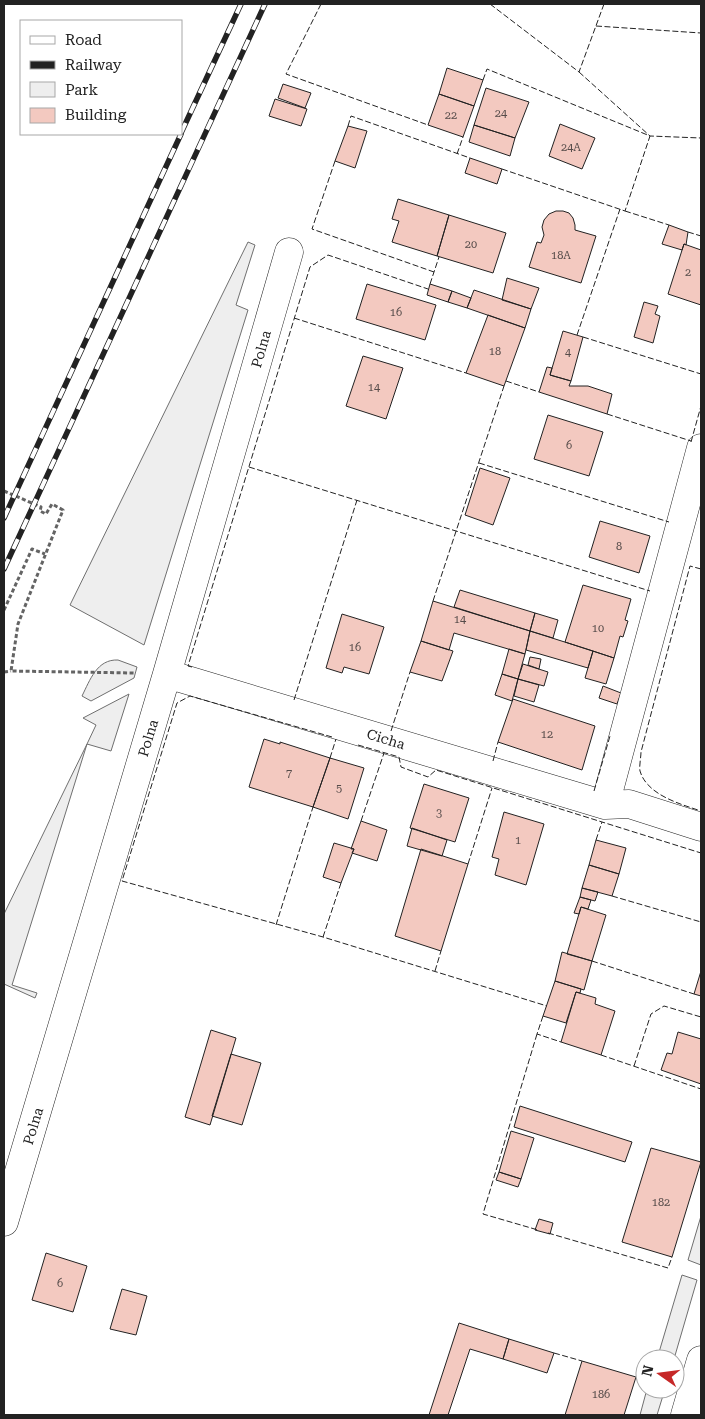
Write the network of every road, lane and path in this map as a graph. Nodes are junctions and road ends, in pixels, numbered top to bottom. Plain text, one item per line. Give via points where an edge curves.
1 (289, 252) dead end
2 (701, 448) edge
3 (4, 491) edge
4 (45, 554) junction
5 (4, 610) edge
6 (11, 671) junction
7 (4, 672) edge
8 (167, 674) junction
9 (606, 804) junction
10 (701, 826) edge
11 (4, 1222) edge
12 (701, 1360) edge
13 (684, 1415) edge

1 - 8 street, Polna
2 - 9 street
3 - 4 path via 41,507 40,512 46,514 52,504 63,510
4 - 5 path via 32,549
4 - 6 path via 18,624
6 - 7 path
6 - 8 path
8 - 9 street, Cicha
8 - 11 street, Polna
9 - 10 street, Cicha via 629,804
12 - 13 street

